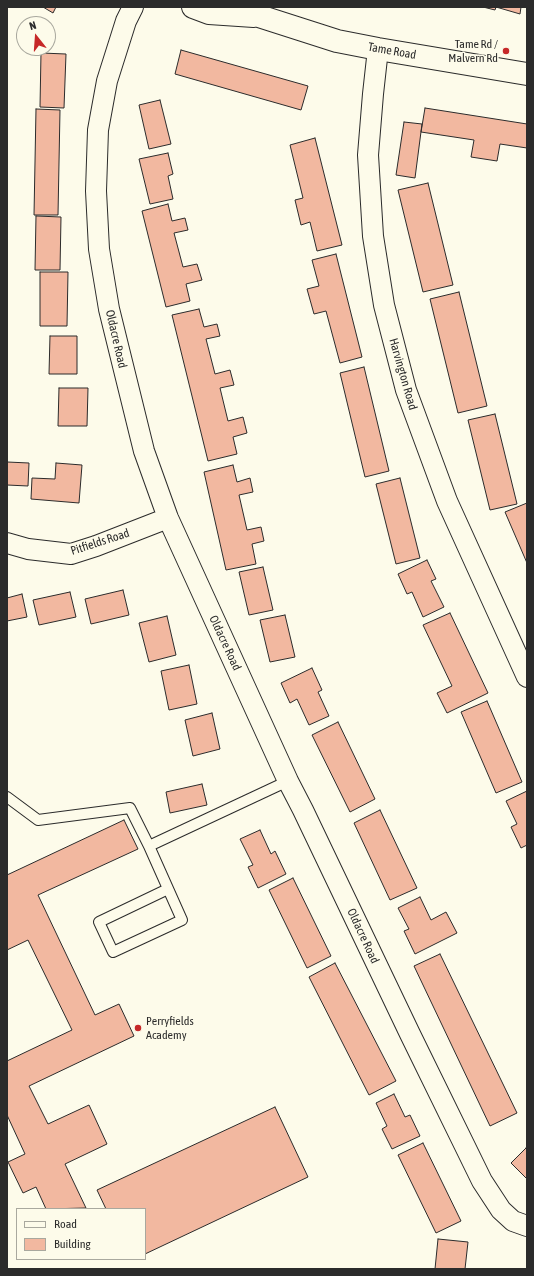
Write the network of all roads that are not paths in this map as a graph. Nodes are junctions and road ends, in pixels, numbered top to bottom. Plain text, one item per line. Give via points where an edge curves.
1 (133, 7) edge
2 (193, 7) edge
3 (239, 7) edge
4 (261, 12) edge
5 (378, 49) junction
6 (527, 74) edge
7 (168, 518) junction
8 (7, 543) edge
9 (527, 677) edge
10 (288, 780) junction
11 (7, 797) edge
12 (149, 846) junction
13 (168, 889) junction
14 (527, 1226) edge

1 - 7 street, Oldacre Road via 107,81 98,130 96,191 99,248 109,309 142,444
2 - 4 street, Tame Road via 208,13
3 - 4 street, Tame Road
4 - 5 street, Tame Road via 337,41
5 - 6 street, Tame Road
5 - 9 street, Harvington Road via 368,155 373,236 384,305 406,390 447,501
7 - 8 street, Pitfields Road via 71,554 28,549
7 - 10 street, Oldacre Road
10 - 12 lane
10 - 14 street, Oldacre Road via 482,1181 501,1210 513,1221
11 - 12 lane via 38,820 130,808
12 - 13 lane
13 - 13 lane via 182,920 113,952 99,922

